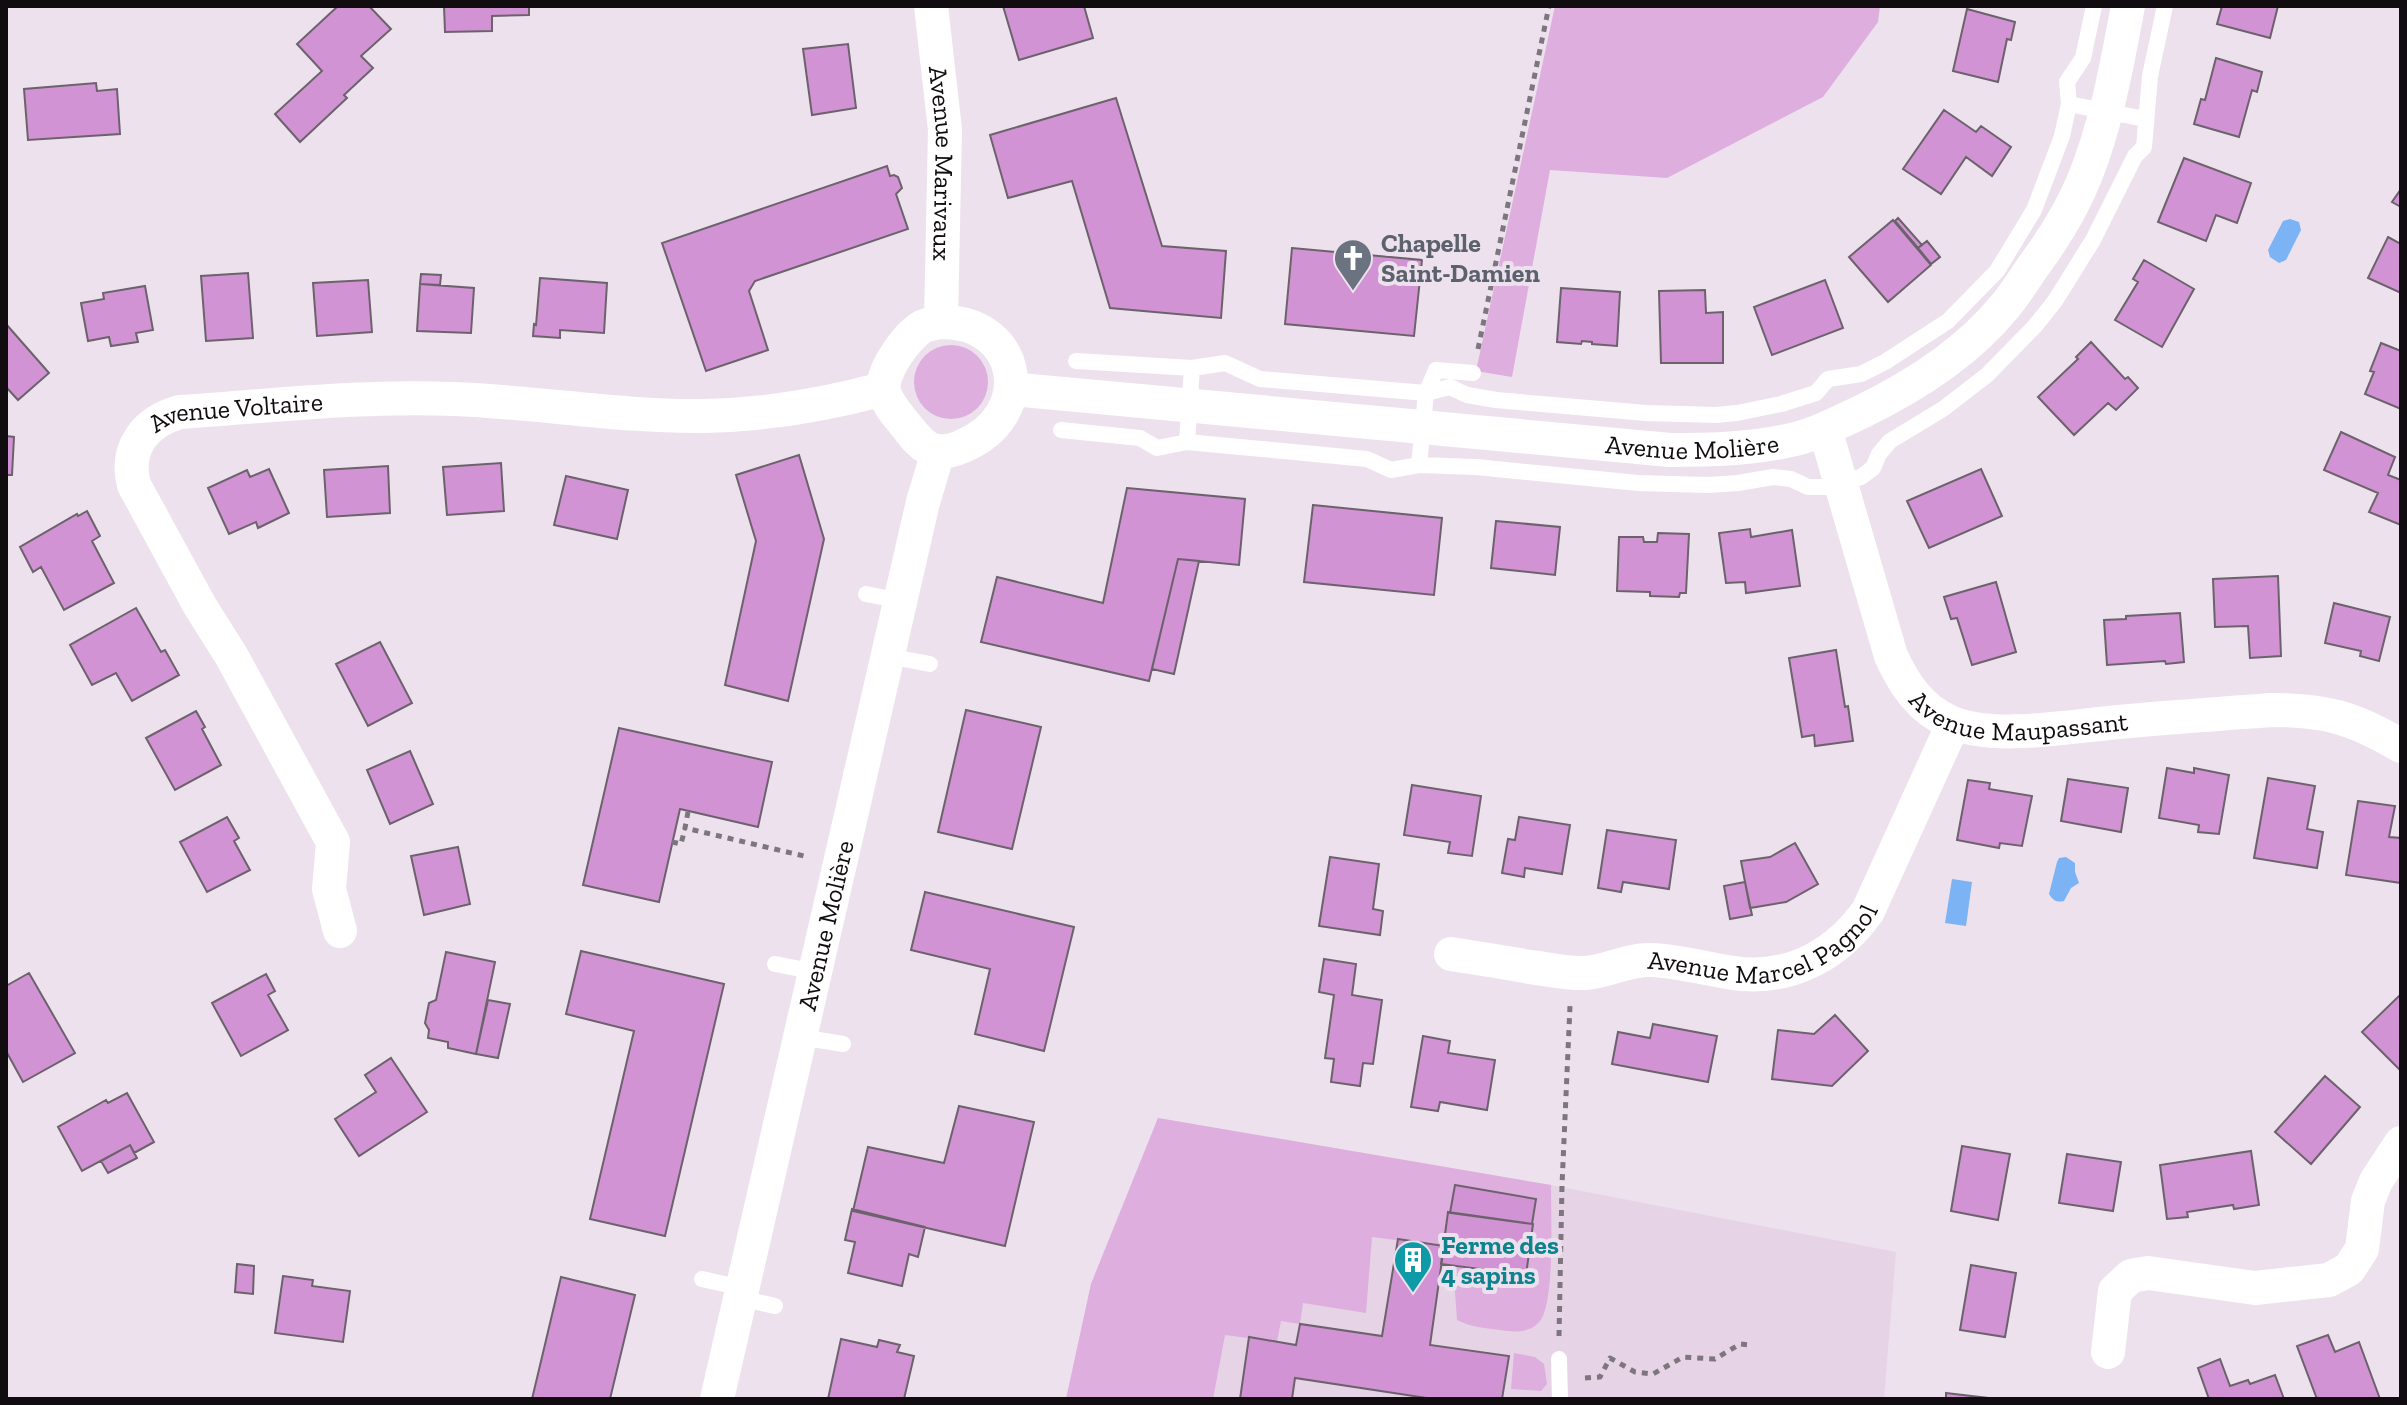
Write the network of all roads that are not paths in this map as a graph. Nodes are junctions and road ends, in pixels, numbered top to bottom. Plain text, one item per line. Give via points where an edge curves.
1 (931, 6) edge
2 (2094, 6) edge
3 (2128, 6) edge
4 (2165, 6) edge
5 (2069, 104) junction
6 (2106, 113) junction
7 (2145, 119) junction
8 (941, 322) junction
9 (1076, 361) dead end
10 (1192, 368) junction
11 (1473, 373) road end
12 (883, 389) junction
13 (1011, 389) junction
14 (1426, 393) junction
15 (1189, 406) junction
16 (1820, 411) junction
17 (1423, 428) junction
18 (1061, 430) dead end
19 (1187, 442) junction
20 (938, 452) junction
21 (1419, 465) junction
22 (1842, 483) junction
23 (866, 594) dead end
24 (901, 601) junction
25 (888, 656) junction
26 (930, 664) dead end
27 (1953, 724) junction
28 (2401, 746) edge
29 (340, 931) dead end
30 (1451, 954) dead end
31 (775, 964) dead end
32 (816, 972) junction
33 (801, 1037) junction
34 (843, 1044) dead end
35 (2401, 1143) edge
36 (702, 1279) dead end
37 (741, 1293) junction
38 (775, 1306) dead end
39 (2108, 1352) dead end
40 (1559, 1359) road end
41 (717, 1399) edge
42 (1560, 1399) edge

1 - 8 street, Avenue Marivaux via 945,130
2 - 5 lane via 2083,58 2067,82
3 - 6 street, Avenue Molière
4 - 7 lane
5 - 6 lane
5 - 16 lane via 2034,210 1997,271 1948,321 1885,362 1861,374 1828,379
6 - 7 lane
6 - 16 street, Avenue Molière via 2084,180 2060,229 2005,307 1956,354 1875,405
7 - 22 lane via 2144,147 2093,240 2035,326 1976,383 1890,441 1873,468
8 - 12 street via 926,325 900,348
8 - 13 street via 970,325 990,337 1004,353
9 - 10 lane
10 - 14 lane via 1225,363 1260,379
10 - 15 lane
11 - 14 lane via 1436,370
12 - 20 street via 918,440
12 - 29 street, Avenue Voltaire via 742,415 652,415 423,398 180,412 147,429 133,456 134,485 333,842 329,889
13 - 15 street, Avenue Molière
13 - 20 street via 1005,411 986,434
14 - 16 lane via 1450,387 1496,400 1646,413 1737,413 1781,404
14 - 17 lane
15 - 17 street, Avenue Molière
15 - 19 lane
16 - 17 street, Avenue Molière via 1794,439 1670,450
16 - 22 street, Avenue Maupassant
17 - 21 lane
18 - 19 lane via 1140,438 1157,448
19 - 21 lane via 1367,459 1391,470
20 - 24 street, Avenue Molière
21 - 22 lane via 1652,484 1708,485 1773,477 1808,487
22 - 27 street, Avenue Maupassant via 1895,664 1917,700
23 - 24 lane
24 - 25 street, Avenue Molière
25 - 26 lane
25 - 32 street, Avenue Molière
27 - 28 street, Avenue Maupassant via 2005,732 2307,710 2369,727
27 - 30 street, Avenue Marcel Pagnol via 1876,898 1854,931 1823,956 1790,970 1758,974 1655,960 1571,973
31 - 32 lane
32 - 33 street, Avenue Molière
33 - 34 lane
33 - 37 street, Avenue Molière
35 - 39 street via 2376,1181 2362,1249 2349,1269 2329,1280 2255,1288 2148,1273 2131,1276 2115,1291
36 - 37 lane
37 - 38 lane
37 - 41 street, Avenue Molière
40 - 42 lane

